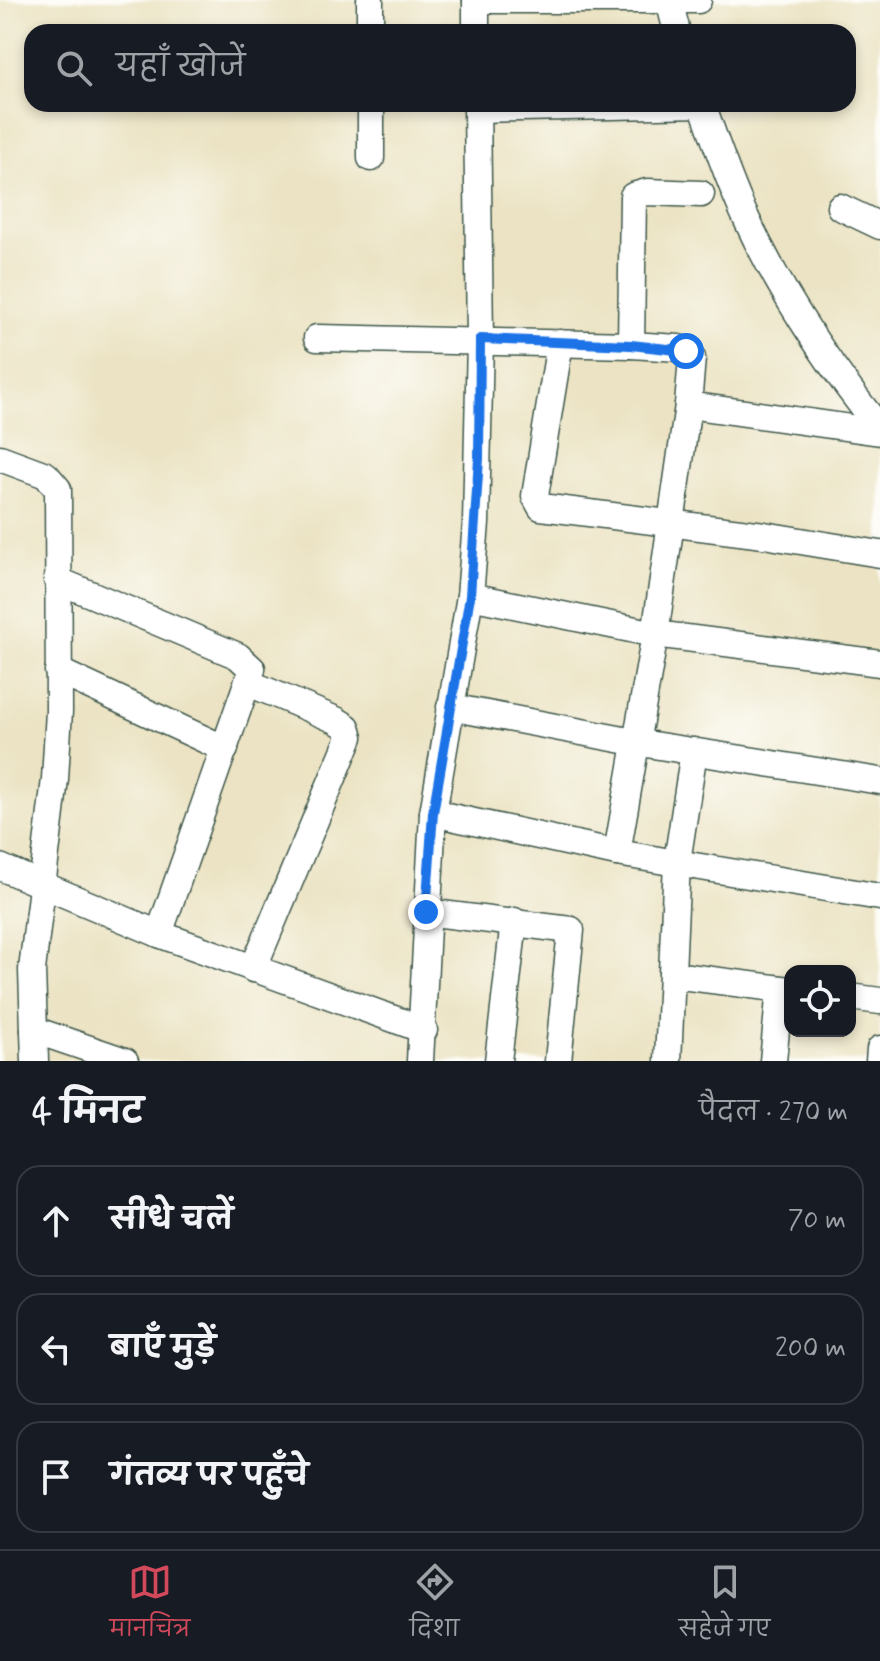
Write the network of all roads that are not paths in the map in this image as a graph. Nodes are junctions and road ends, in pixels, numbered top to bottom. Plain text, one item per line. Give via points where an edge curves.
1 (370, 0) edge
2 (476, 0) edge
3 (669, 0) edge
4 (698, 0) edge
5 (370, 24) edge
6 (476, 24) edge
7 (675, 24) edge
8 (371, 112) edge
9 (477, 112) edge
10 (705, 112) edge
11 (371, 158) dead end
12 (701, 194) dead end
13 (840, 207) dead end
14 (880, 226) edge
15 (317, 338) dead end
16 (480, 339) junction
17 (560, 343) junction
18 (631, 345) junction
19 (688, 405) junction
20 (880, 430) edge
21 (0, 458) edge
22 (672, 524) junction
23 (880, 554) edge
24 (57, 580) junction
25 (470, 596) junction
26 (655, 634) junction
27 (880, 663) edge
28 (58, 671) junction
29 (249, 683) junction
30 (450, 707) junction
31 (634, 742) junction
32 (225, 749) junction
33 (694, 751) junction
34 (880, 781) edge
35 (433, 813) junction
36 (617, 853) junction
37 (677, 862) junction
38 (0, 867) edge
39 (43, 884) junction
40 (880, 897) edge
41 (426, 912) junction
42 (514, 921) junction
43 (159, 934) junction
44 (253, 969) junction
45 (673, 975) junction
46 (784, 989) edge
47 (784, 995) edge
48 (856, 998) edge
49 (880, 1001) edge
50 (34, 1030) junction
51 (424, 1030) junction
52 (880, 1049) edge
53 (35, 1061) edge
54 (125, 1061) edge
55 (420, 1061) edge
56 (498, 1061) edge
57 (558, 1061) edge
58 (668, 1061) edge
59 (773, 1061) edge
60 (879, 1061) edge

1 - 5 street
2 - 3 street
2 - 6 street
3 - 4 street
3 - 7 street
8 - 11 street
9 - 16 street
10 - 20 street via 764,255 825,358
12 - 18 street via 633,196
13 - 14 street
15 - 16 street
16 - 17 street
16 - 25 street
17 - 18 street
17 - 22 street via 536,503 551,510
18 - 19 street via 686,351 693,363
19 - 20 street
19 - 22 street
21 - 24 street via 46,475 58,489
22 - 23 street
22 - 26 street
24 - 28 street
24 - 29 street via 238,656 252,669
25 - 26 street
25 - 30 street
26 - 27 street
26 - 31 street
28 - 32 street
28 - 39 street via 55,779
29 - 32 street
29 - 44 street via 336,720 347,727 350,737
30 - 31 street
30 - 35 street
31 - 33 street
31 - 36 street
32 - 43 street
33 - 34 street
33 - 37 street
35 - 36 street
35 - 41 street
36 - 37 street
37 - 40 street
37 - 45 street
38 - 39 street
39 - 43 street
39 - 50 street via 32,970
41 - 42 street
41 - 51 street
42 - 56 street
42 - 57 street via 571,930
43 - 44 street
44 - 51 street
45 - 46 street
45 - 58 street
47 - 59 street
48 - 49 street
50 - 53 street
50 - 54 street
51 - 55 street
52 - 60 street

